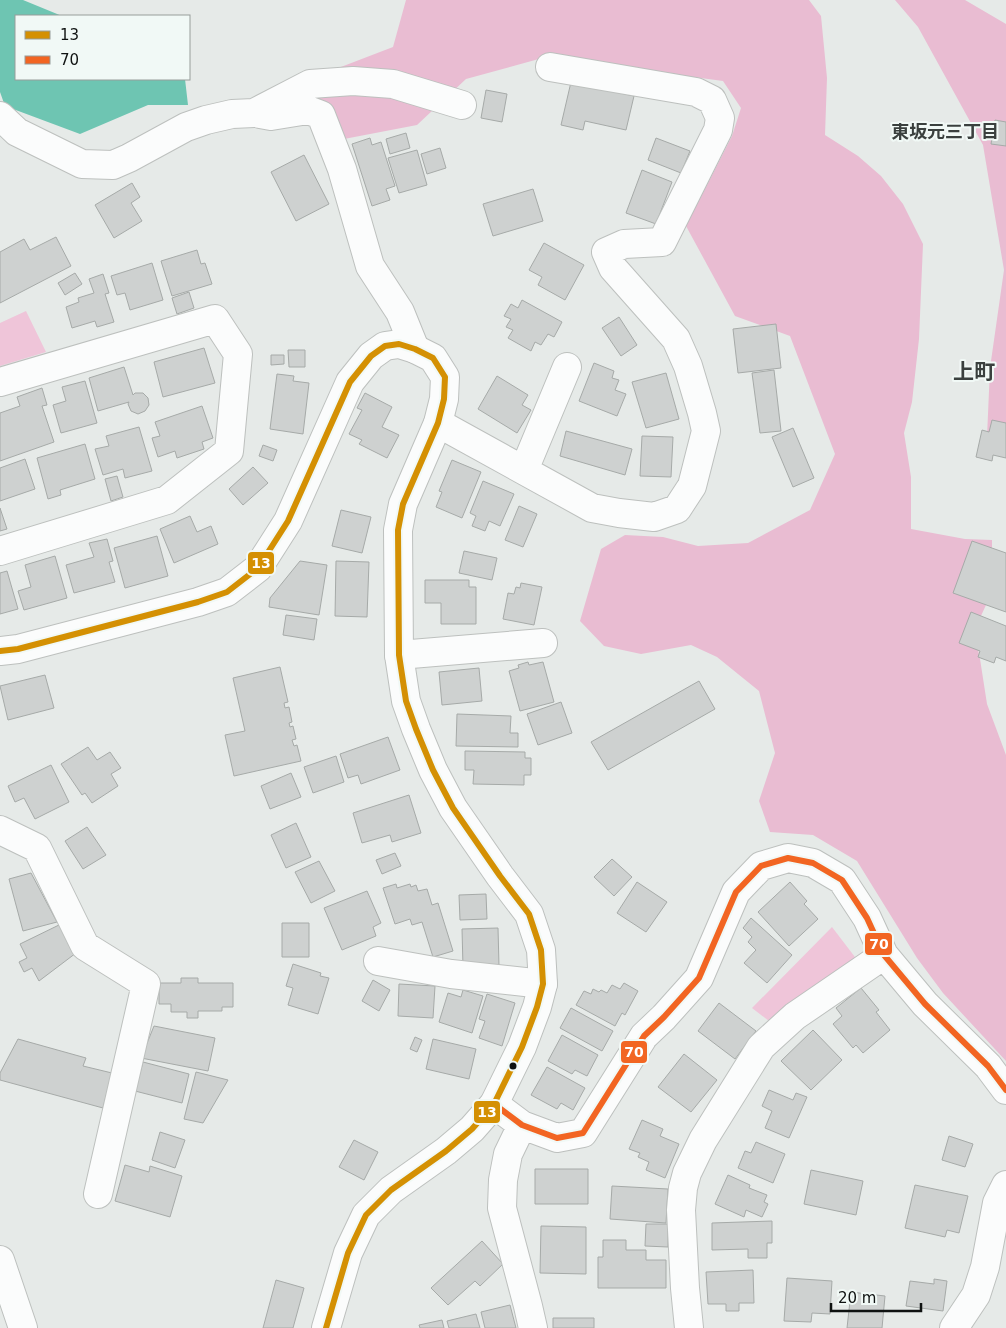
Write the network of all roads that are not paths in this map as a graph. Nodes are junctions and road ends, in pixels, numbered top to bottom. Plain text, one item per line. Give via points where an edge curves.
1 (550, 67) dead end
2 (462, 104) dead end
3 (254, 112) junction
4 (0, 116) edge
5 (415, 349) junction
6 (567, 367) dead end
7 (0, 382) edge
8 (438, 422) junction
9 (524, 470) junction
10 (0, 551) edge
11 (543, 643) dead end
12 (0, 651) edge
13 (399, 655) junction
14 (0, 830) edge
15 (884, 955) junction
16 (378, 961) dead end
17 (543, 984) junction
18 (1006, 1090) edge
19 (494, 1104) junction
20 (522, 1125) junction
21 (1006, 1185) edge
22 (98, 1194) dead end
23 (0, 1260) edge
24 (23, 1328) edge
25 (326, 1328) edge
26 (533, 1328) edge
27 (689, 1328) edge
28 (954, 1328) edge

1 - 9 street via 696,92 712,100 720,118 718,130 662,242 624,244 606,252 613,268 676,340 688,366 706,431 692,486 677,509 654,517 592,508
2 - 3 street via 393,84 353,81 310,84
3 - 4 street via 232,114 186,127 113,165 82,164 17,132
3 - 5 street via 271,116 308,110 321,116 342,169 370,266 400,312
5 - 8 street via 434,358 444,377 444,399
5 - 12 street via 399,344 385,346 371,356 350,382 288,521 258,568 227,592
6 - 9 street
7 - 10 street via 215,319 238,354 229,451 167,500
8 - 9 street
8 - 13 street via 403,504 398,530
11 - 13 street
13 - 17 street via 406,701 433,770 453,808 529,914 541,950
14 - 22 street via 37,848 85,946 146,984
15 - 18 street via 925,1004 988,1066
15 - 20 street via 867,918 842,880 813,863 788,858 761,866 736,892 699,978 644,1036 583,1133 557,1138
15 - 27 street via 796,1016 761,1047 703,1140 687,1173 681,1210
16 - 17 street via 450,974
17 - 19 street via 522,1047
19 - 20 street
19 - 25 street via 472,1129 391,1190 366,1215 348,1253
20 - 26 street via 508,1154 502,1208
21 - 28 street via 997,1203 985,1267 976,1295
23 - 24 street

